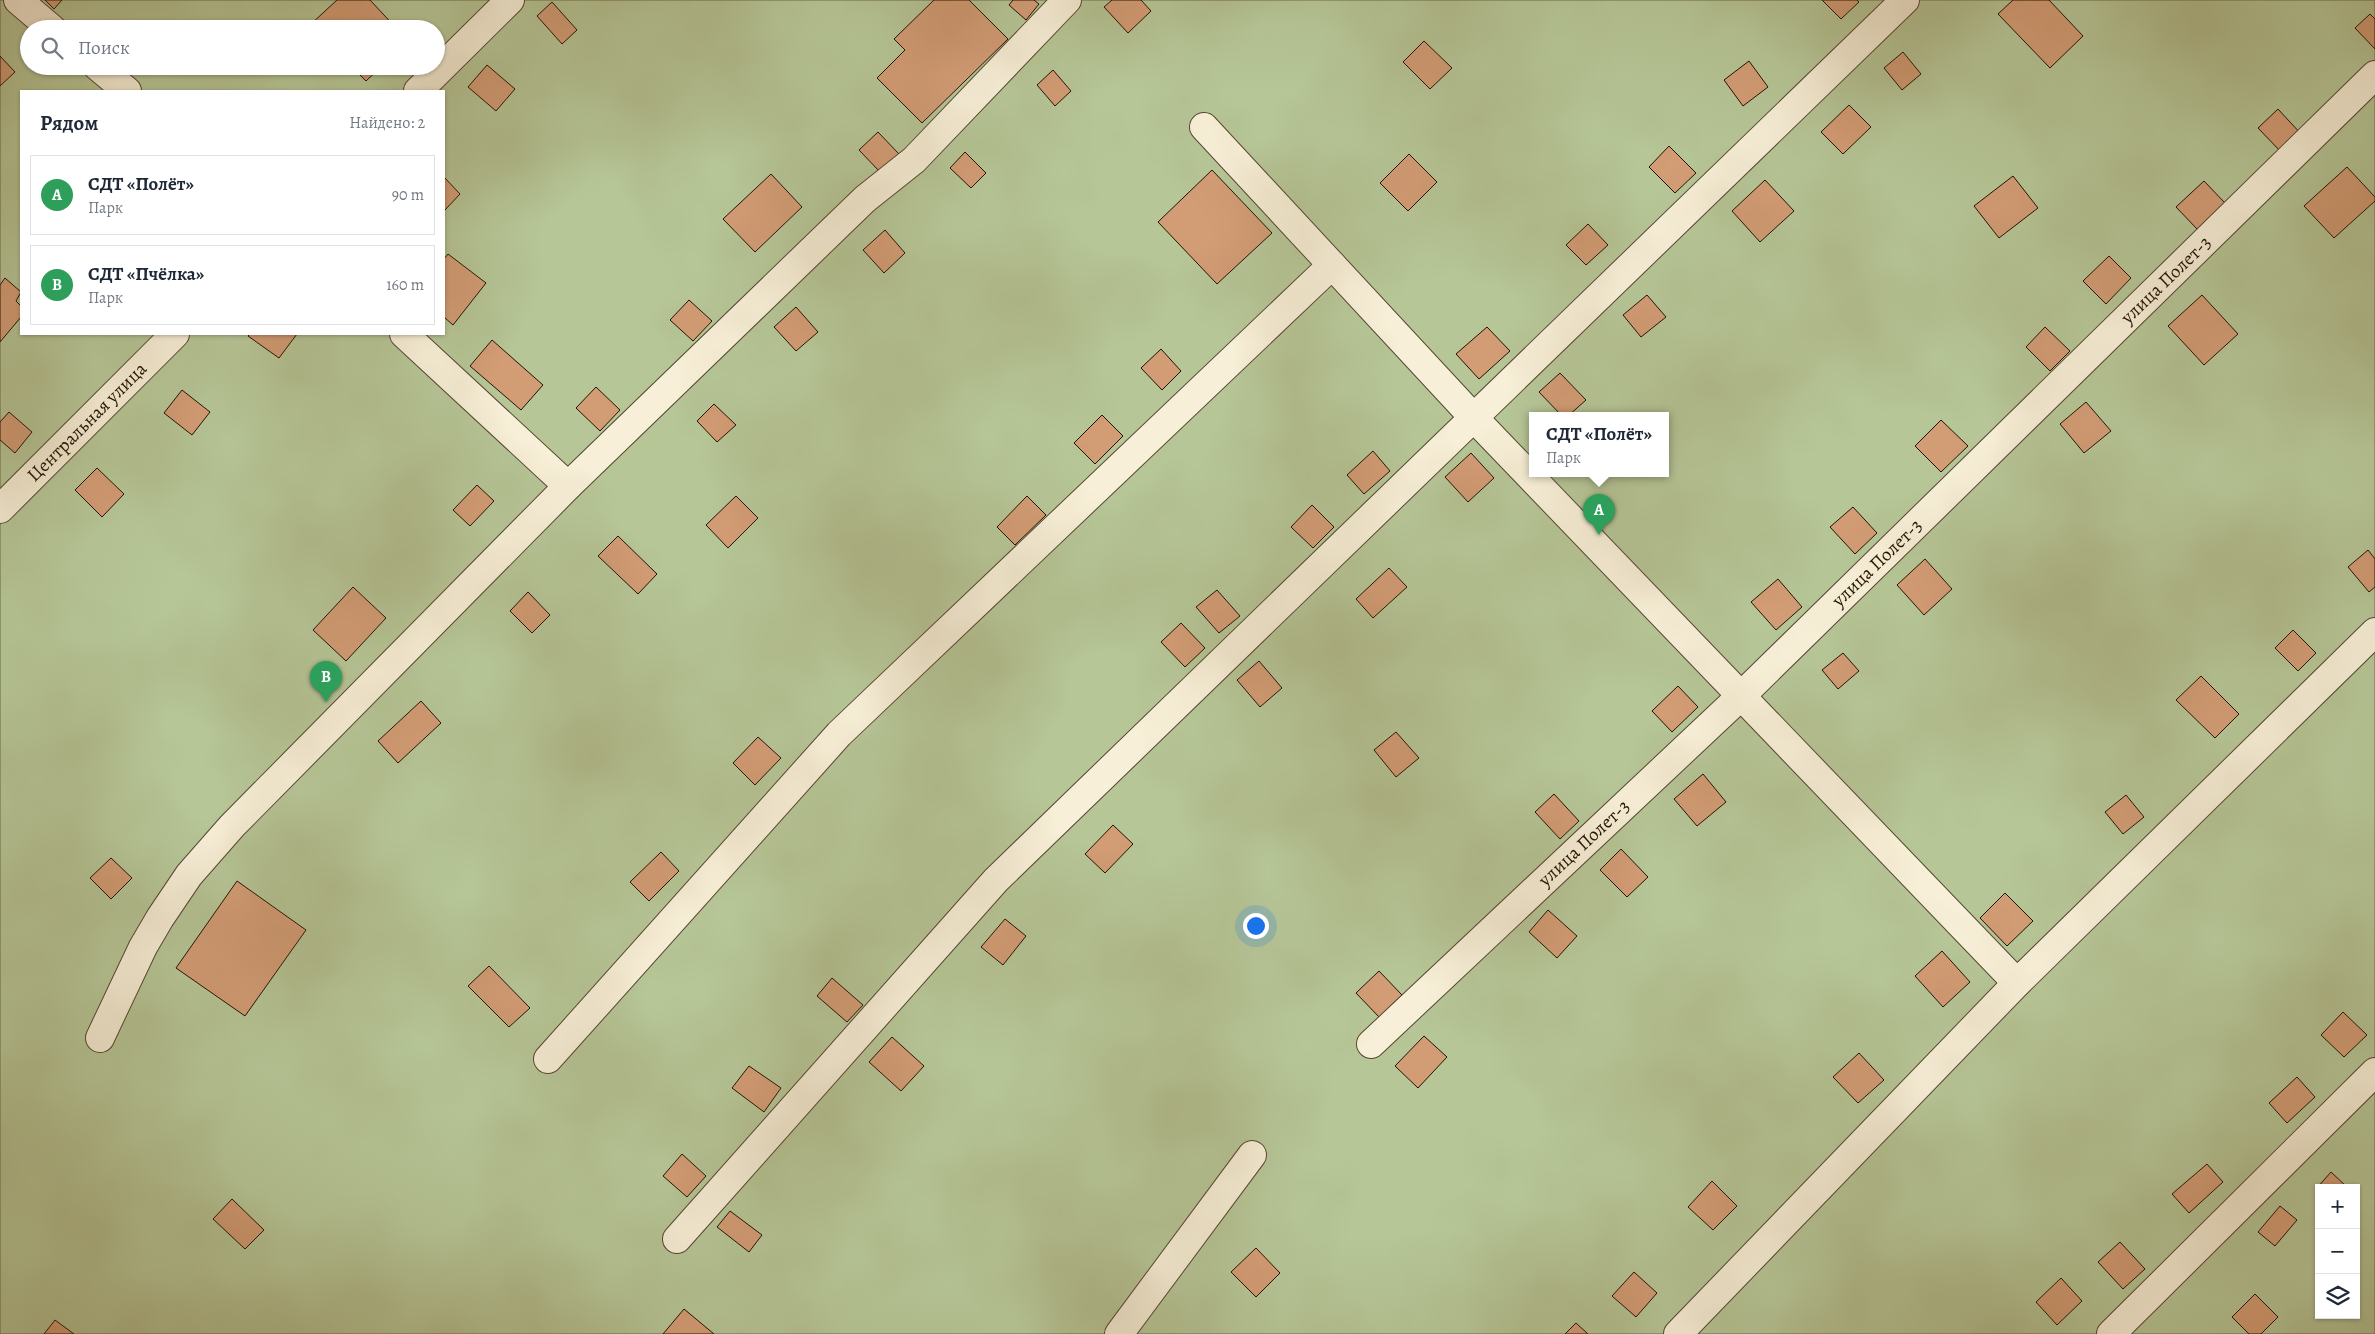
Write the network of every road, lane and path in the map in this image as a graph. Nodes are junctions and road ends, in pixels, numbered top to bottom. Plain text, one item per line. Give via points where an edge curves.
1 (18, 0) edge
2 (510, 0) edge
3 (1067, 0) edge
4 (1905, 0) edge
5 (41, 20) edge
6 (445, 64) edge
7 (108, 75) edge
8 (434, 75) edge
9 (2375, 75) edge
10 (126, 90) edge
11 (419, 90) edge
12 (1204, 127) dead end
13 (1332, 265) junction
14 (174, 335) edge
15 (405, 335) edge
16 (1474, 418) junction
17 (1529, 475) edge
18 (1531, 477) edge
19 (568, 486) junction
20 (0, 509) edge
21 (2375, 632) edge
22 (1741, 696) junction
23 (2017, 983) junction
24 (100, 1038) dead end
25 (1371, 1044) dead end
26 (548, 1059) dead end
27 (2375, 1072) edge
28 (1252, 1156) dead end
29 (677, 1239) dead end
30 (1119, 1334) edge
31 (1678, 1334) edge
32 (2111, 1334) edge

1 - 5 street
2 - 6 street
3 - 19 street via 914,160 865,199
4 - 16 street
7 - 10 street
8 - 11 street
9 - 22 street, улица Полет-3
12 - 13 street
13 - 16 street
13 - 26 street via 839,734
14 - 20 street, Центральная улица
15 - 19 street
16 - 17 street
16 - 29 street via 996,880
18 - 22 street
19 - 24 street via 244,813 189,875 143,947
21 - 23 street
22 - 23 street
22 - 25 street, улица Полет-3
23 - 31 street
27 - 32 street
28 - 30 street

